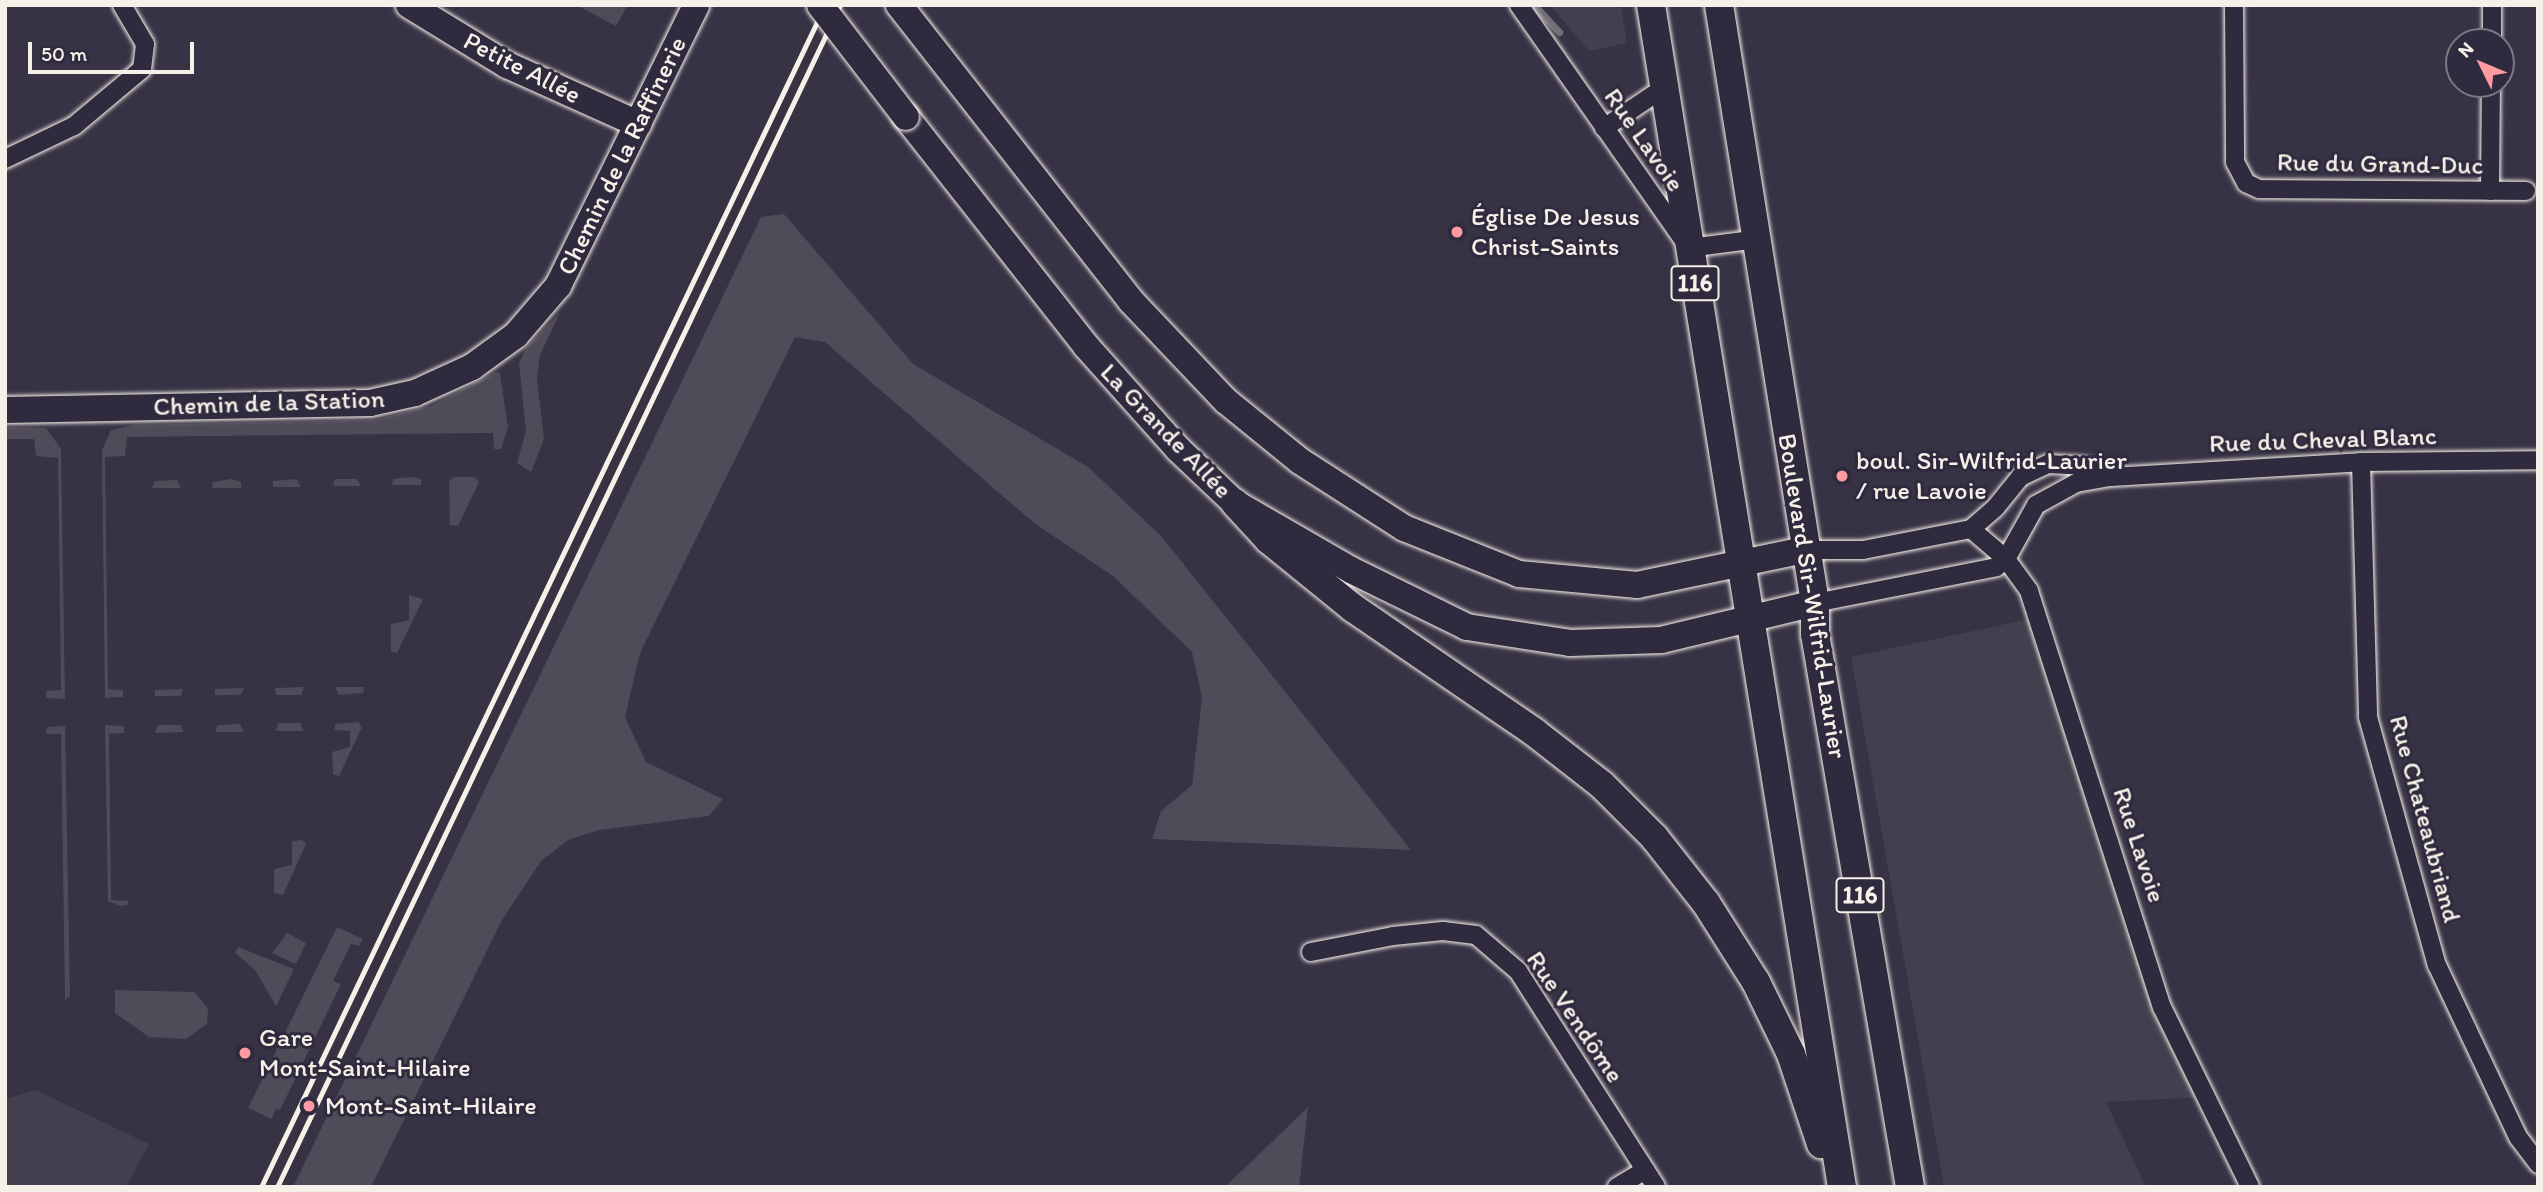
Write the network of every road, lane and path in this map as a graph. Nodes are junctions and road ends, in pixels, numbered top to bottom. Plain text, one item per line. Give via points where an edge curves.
1 (122, 5) edge
2 (410, 5) edge
3 (696, 5) edge
4 (820, 5) edge
5 (899, 5) edge
6 (1519, 5) edge
7 (1651, 5) edge
8 (1719, 5) edge
9 (2234, 5) edge
10 (2492, 5) edge
11 (2492, 28) edge
12 (1665, 87) junction
13 (2491, 98) edge
14 (638, 124) junction
15 (1604, 128) junction
16 (5, 159) edge
17 (2490, 191) junction
18 (2526, 191) dead end
19 (1758, 239) junction
20 (1689, 248) junction
21 (516, 335) joint
22 (5, 410) edge
23 (2538, 460) edge
24 (2361, 462) junction
25 (2111, 477) junction
26 (1235, 503) junction
27 (1971, 529) junction
28 (1805, 550) junction
29 (2006, 559) junction
30 (1738, 562) junction
31 (1815, 603) junction
32 (1750, 620) junction
33 (1311, 952) dead end
34 (2538, 1164) edge
35 (1645, 1170) junction
36 (1617, 1187) edge
37 (1656, 1187) edge
38 (1834, 1187) edge
39 (1842, 1187) edge
40 (1910, 1187) edge
41 (2250, 1187) edge

1 - 16 street via 145,44 142,69 74,126
2 - 14 street, Petite Allée via 507,65
3 - 14 street, Chemin de la Raffinerie
4 - 26 street, La Grande Allée, bridge via 1086,346 1178,449
5 - 30 street via 1131,301 1226,401 1300,461 1404,528 1519,574 1637,585
6 - 15 street, Rue Lavoie
7 - 12 main road, 116
8 - 19 main road, Boulevard Sir-Wilfrid-Laurier / 116
9 - 17 street, Rue du Grand-Duc via 2235,162 2239,174 2259,189
10 - 11 street
12 - 15 street
12 - 20 main road, 116
13 - 17 street
14 - 21 street, Chemin de la Raffinerie via 568,271
15 - 20 street, Rue Lavoie
17 - 18 street, Rue du Grand-Duc
19 - 20 street
19 - 28 main road, Boulevard Sir-Wilfrid-Laurier / 116
20 - 30 main road, 116
21 - 22 street, Chemin de la Station via 440,384 370,404
23 - 24 street, Rue du Cheval Blanc
24 - 25 street, Rue du Cheval Blanc
24 - 34 street, Rue Chateaubriand via 2368,717 2437,965 2518,1137
25 - 27 street, Rue du Cheval Blanc via 2065,464 2032,468
25 - 29 street, Rue du Cheval Blanc via 2076,483 2036,505
26 - 32 street, La Grande Allée via 1351,570 1467,627 1570,643 1661,640
26 - 38 main road via 1298,565 1534,732 1602,785 1654,837 1706,903 1756,982 1791,1054
27 - 28 street via 1863,550
27 - 29 street, Rue Lavoie
28 - 30 street
28 - 31 main road, Boulevard Sir-Wilfrid-Laurier / 116
29 - 31 street via 1981,571
29 - 41 street, Rue Lavoie via 2029,591 2039,617 2162,1007
30 - 32 main road, 116
31 - 32 street, La Grande Allée
31 - 40 main road, Boulevard Sir-Wilfrid-Laurier / 116 via 1815,634
32 - 39 main road, 116
33 - 35 street, Rue Vendôme via 1393,936 1443,931 1476,934 1518,971
35 - 36 street
35 - 37 street, Rue Vendôme

